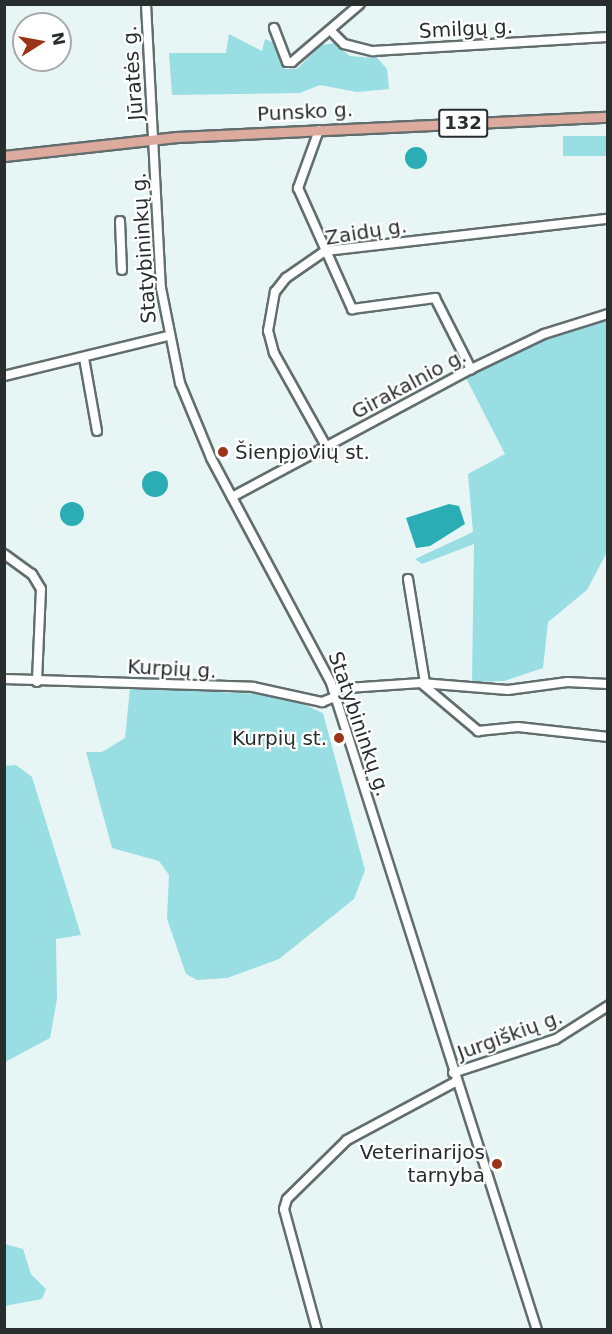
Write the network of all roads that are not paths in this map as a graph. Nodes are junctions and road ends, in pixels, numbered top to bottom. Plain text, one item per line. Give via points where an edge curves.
1 (146, 4) edge
2 (360, 4) edge
3 (274, 28) dead end
4 (332, 32) junction
5 (608, 37) edge
6 (608, 117) edge
7 (319, 130) junction
8 (154, 138) junction
9 (4, 156) edge
10 (608, 219) edge
11 (120, 221) dead end
12 (325, 251) junction
13 (122, 270) dead end
14 (608, 314) edge
15 (168, 336) junction
16 (84, 358) junction
17 (471, 369) junction
18 (4, 376) edge
19 (98, 431) dead end
20 (326, 446) junction
21 (232, 496) junction
22 (4, 554) edge
23 (408, 579) dead end
24 (4, 679) edge
25 (37, 682) junction
26 (423, 683) junction
27 (608, 684) edge
28 (334, 693) junction
29 (608, 737) edge
30 (608, 1006) edge
31 (454, 1078) junction
32 (318, 1329) edge
33 (537, 1329) edge

1 - 8 street, Jūratės g.
2 - 4 street
3 - 4 street via 287,62
4 - 5 street, Smilgų g. via 345,44 373,51
6 - 7 main road, Punsko g. / 132
7 - 8 main road, Punsko g. / 132
7 - 12 street via 298,188
8 - 9 main road, Punsko g. / 132
8 - 15 street, Statybininkų g.
10 - 12 street, Zaidų g.
11 - 13 street
12 - 17 street via 352,309 435,298
12 - 20 street, Zaidų g. via 275,292 268,331 274,352
14 - 17 street, Girakalnio g. via 544,334
15 - 16 street
15 - 21 street, Statybininkų g. via 194,419
16 - 18 street
16 - 19 street
17 - 20 street, Girakalnio g.
20 - 21 street, Girakalnio g.
21 - 28 street, Statybininkų g.
22 - 25 street via 32,574 41,589
23 - 26 street via 425,657
24 - 25 street, Kurpių g.
25 - 28 street, Kurpių g. via 254,687 310,701
26 - 27 street, Kurpių g. via 508,690 567,682
26 - 28 street, Kurpių g.
26 - 29 street via 478,731 518,727
28 - 31 street, Statybininkų g.
30 - 31 street, Jurgiškių g. via 556,1039
31 - 32 street, Jurgiškių g. via 347,1140 295,1187 284,1209
31 - 33 street, Statybininkų g.

